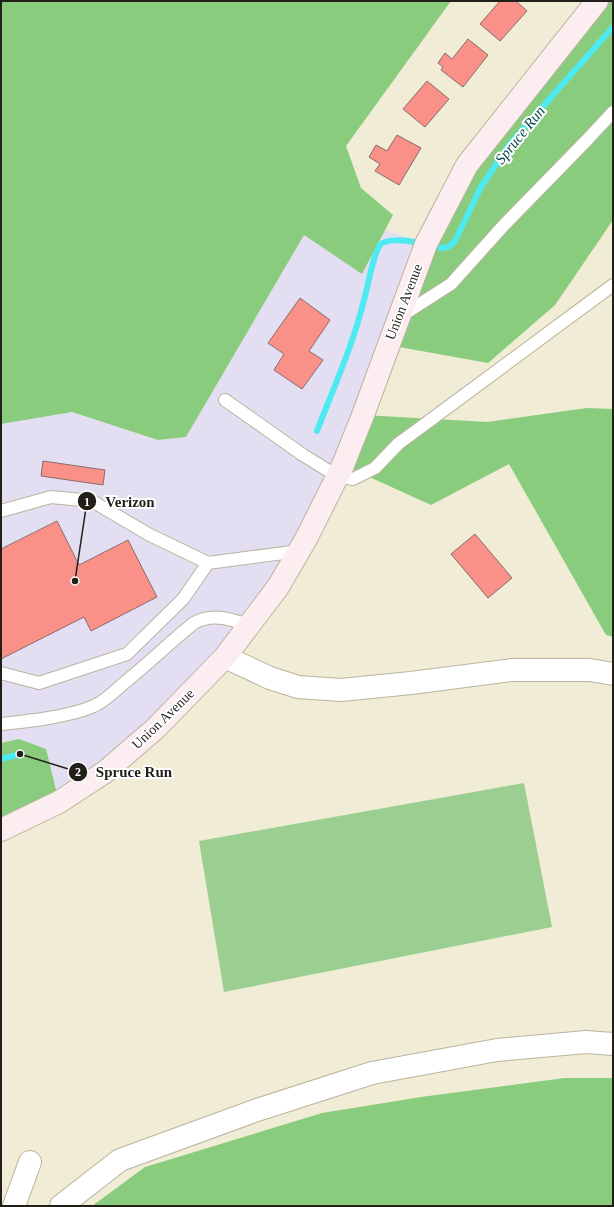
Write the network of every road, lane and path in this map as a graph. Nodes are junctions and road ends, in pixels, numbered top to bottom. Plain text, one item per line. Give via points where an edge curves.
1 (597, 1) edge
2 (613, 112) edge
3 (613, 285) edge
4 (399, 317) junction
5 (225, 400) dead end
6 (337, 476) junction
7 (1, 511) edge
8 (299, 551) junction
9 (208, 564) junction
10 (248, 626) junction
11 (225, 657) junction
12 (1, 673) edge
13 (613, 674) edge
14 (1, 724) edge
15 (1, 830) edge
16 (613, 1044) edge
17 (30, 1162) dead end
18 (14, 1206) edge
19 (61, 1206) edge

1 - 4 street, Union Avenue via 467,165 426,244
2 - 4 lane via 451,284
3 - 6 lane via 398,444 376,468 353,479
4 - 6 street, Union Avenue via 363,416
5 - 6 lane
6 - 8 street, Union Avenue
7 - 9 lane via 52,497 92,501 148,534
8 - 9 lane
8 - 10 street, Union Avenue via 278,587
9 - 12 lane via 183,599 127,654 39,683
10 - 11 street, Union Avenue
10 - 14 lane via 230,619 204,618 194,623 141,670 96,705 40,719
11 - 13 street via 270,678 298,687 341,690 512,670 590,670
11 - 15 street, Union Avenue via 156,728 105,772 59,802
16 - 19 street via 586,1042 497,1050 372,1073 257,1110 120,1160
17 - 18 street

